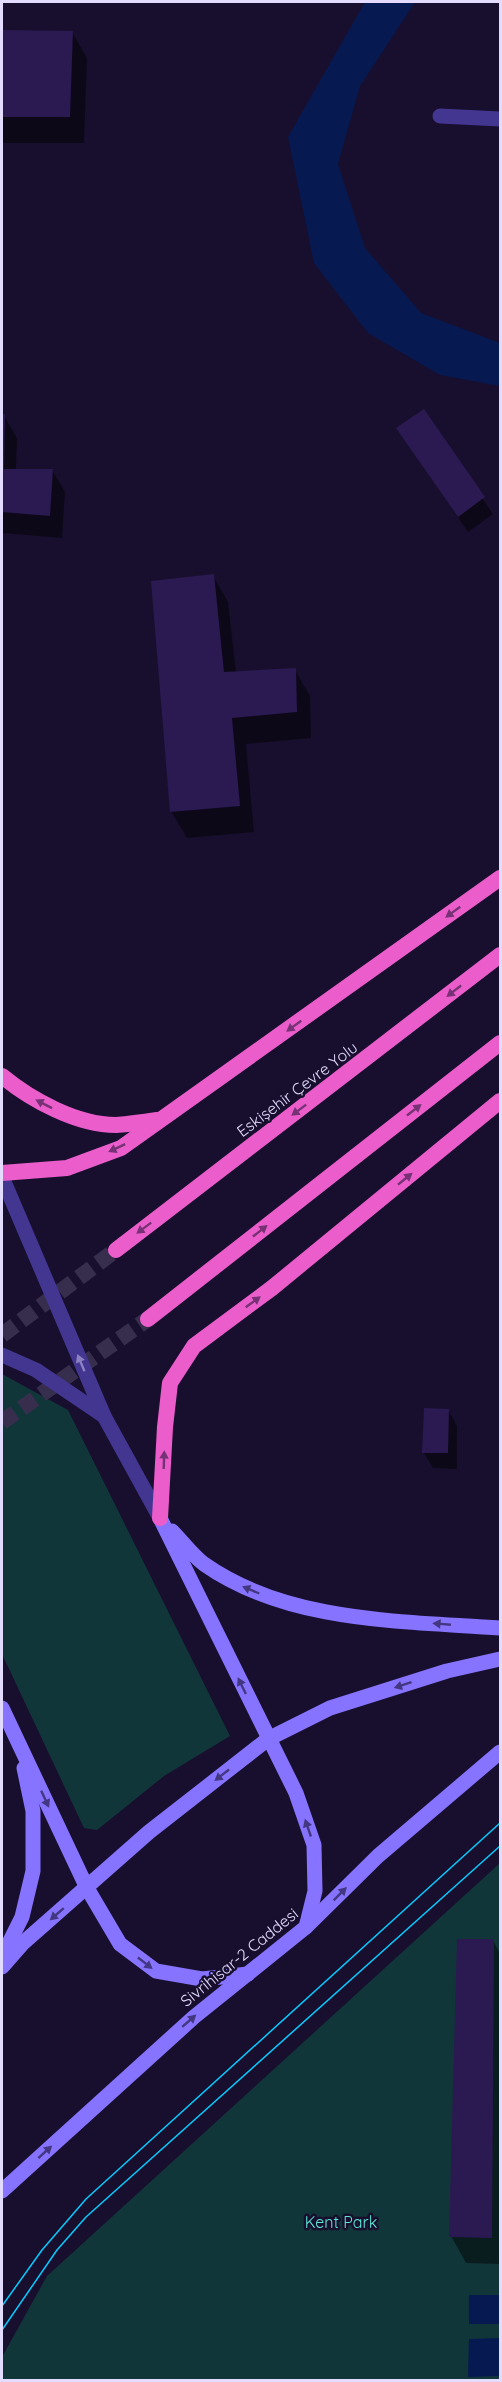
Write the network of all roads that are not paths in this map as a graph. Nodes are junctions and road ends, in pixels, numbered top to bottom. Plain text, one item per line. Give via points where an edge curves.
1 (440, 116) dead end
2 (501, 119) edge
3 (501, 878) edge
4 (501, 955) edge
5 (501, 1043) edge
6 (2, 1077) edge
7 (501, 1101) edge
8 (161, 1120) junction
9 (2, 1175) edge
10 (116, 1250) tunnel mouth
11 (148, 1319) tunnel mouth
12 (2, 1355) edge
13 (104, 1416) junction
14 (160, 1518) junction
15 (501, 1628) edge
16 (501, 1659) edge
17 (2, 1708) edge
18 (268, 1739) junction
19 (18, 1742) junction
20 (501, 1752) edge
21 (87, 1888) junction
22 (306, 1927) junction
23 (2, 1957) edge
24 (2, 1967) edge
25 (249, 1974) junction
26 (2, 2191) edge

1 - 2 street
3 -> 8 highway
4 -> 10 highway, Eskişehir Çevre Yolu
11 -> 5 highway
8 -> 6 highway via 114,1125 66,1116
14 -> 7 highway via 170,1383 194,1346 272,1288
8 -> 9 highway via 121,1148 67,1168
13 -> 9 street
12 - 13 street via 36,1370
13 - 14 street
15 -> 14 main road via 331,1614 250,1591 202,1563
18 -> 14 main road
16 -> 18 main road via 447,1671 330,1708
17 - 19 main road
18 -> 21 main road via 149,1832
22 -> 18 main road via 315,1891 314,1845 296,1793
19 -> 21 main road
19 - 23 main road via 33,1811 33,1871 22,1917
22 -> 20 main road, Sivrihisar-2 Caddesi via 378,1856
21 -> 24 main road via 23,1943
21 -> 25 main road via 120,1944 156,1971 202,1979
22 - 25 main road, Sivrihisar-2 Caddesi
26 -> 25 main road, Sivrihisar-2 Caddesi via 194,2017

